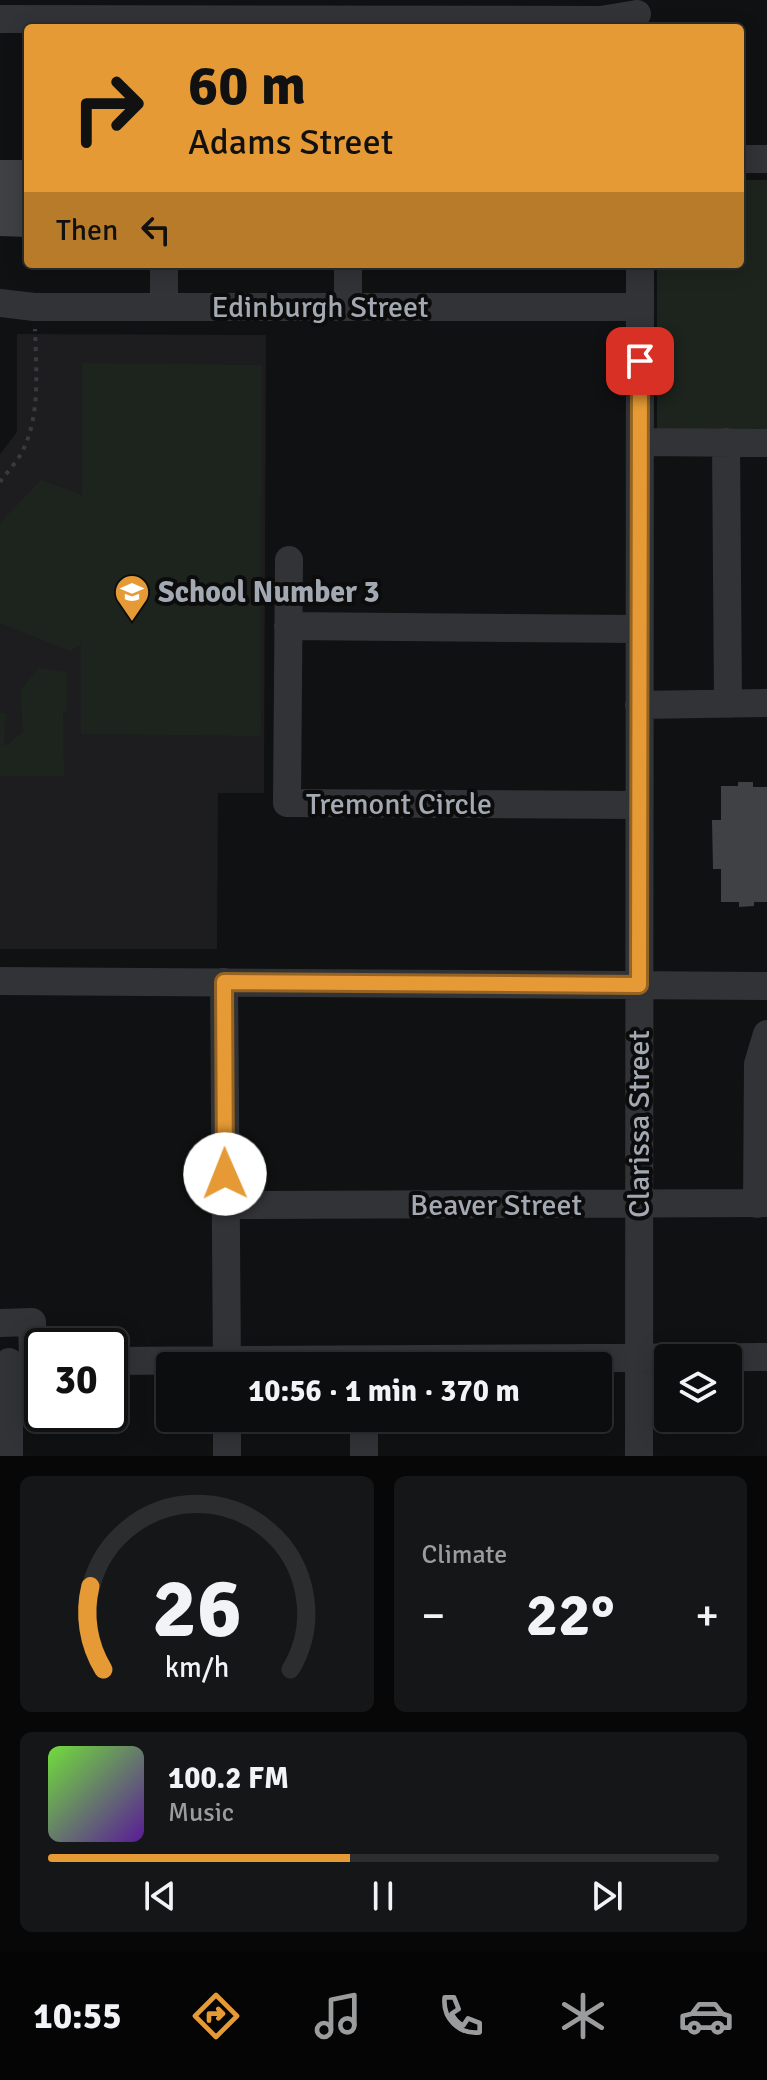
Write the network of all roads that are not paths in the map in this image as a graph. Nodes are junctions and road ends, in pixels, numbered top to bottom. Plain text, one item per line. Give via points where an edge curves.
1 (522, 10) edge
2 (637, 14) edge
3 (0, 19) edge
4 (178, 23) edge
5 (388, 24) edge
6 (744, 159) edge
7 (767, 159) edge
8 (164, 268) edge
9 (348, 268) edge
10 (640, 268) edge
11 (0, 303) edge
12 (164, 307) junction
13 (348, 307) junction
14 (640, 307) junction
15 (640, 442) junction
16 (726, 442) junction
17 (767, 443) edge
18 (289, 560) dead end
19 (288, 626) junction
20 (639, 629) junction
21 (767, 703) edge
22 (728, 704) junction
23 (639, 705) junction
24 (639, 805) junction
25 (0, 981) edge
26 (224, 982) junction
27 (639, 985) junction
28 (767, 986) edge
29 (767, 1034) edge
30 (639, 1204) junction
31 (762, 1204) edge
32 (226, 1205) junction
33 (0, 1323) edge
34 (227, 1352) edge
35 (639, 1357) junction
36 (767, 1357) edge
37 (612, 1358) edge
38 (128, 1361) edge
39 (21, 1362) edge
40 (156, 1362) edge
41 (227, 1432) edge
42 (364, 1432) edge
43 (9, 1456) edge
44 (227, 1456) edge
45 (364, 1456) edge
46 (639, 1456) edge

1 - 2 street via 601,20
1 - 5 street
3 - 4 street
4 - 5 street
6 - 7 street
8 - 12 street
9 - 13 street
10 - 14 street, Clarissa Street
11 - 12 street, Edinburgh Street
12 - 13 street, Edinburgh Street
13 - 14 street, Edinburgh Street
14 - 15 street, Clarissa Street
15 - 16 street
15 - 20 street, Clarissa Street
16 - 17 street
16 - 22 street
18 - 19 street, Tremont Circle
19 - 20 street
19 - 24 street, Tremont Circle via 287,803
20 - 23 street, Clarissa Street
21 - 22 street
22 - 23 street
23 - 24 street, Clarissa Street
24 - 27 street, Clarissa Street
25 - 26 street
26 - 27 street
26 - 32 street
27 - 28 street
27 - 30 street, Clarissa Street
29 - 31 street via 758,1064
30 - 31 street, Beaver Street
30 - 32 street, Beaver Street
30 - 35 street, Clarissa Street
32 - 34 street
33 - 39 street via 32,1322
35 - 36 street
35 - 37 street
35 - 46 street, Clarissa Street
38 - 40 street
39 - 43 street
41 - 44 street
42 - 45 street

